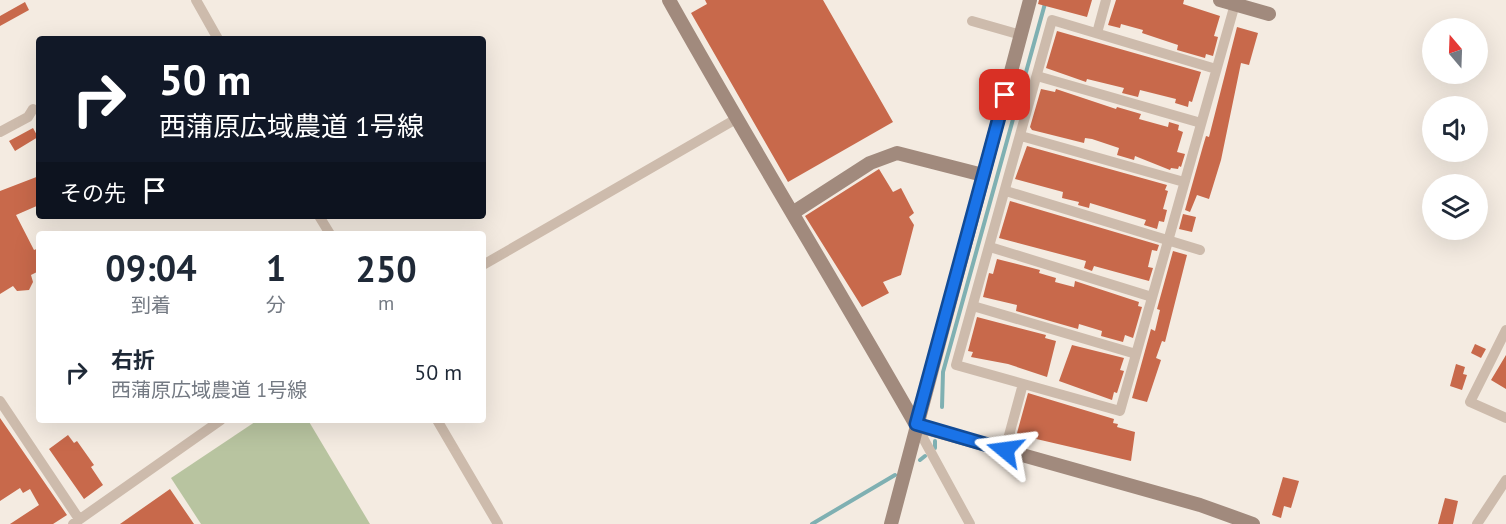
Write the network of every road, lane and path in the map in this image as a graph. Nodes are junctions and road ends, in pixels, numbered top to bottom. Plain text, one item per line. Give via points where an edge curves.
1 (196, 0) edge
2 (669, 0) edge
3 (1030, 0) edge
4 (1106, 0) edge
5 (1220, 0) edge
6 (1235, 4) junction
7 (1269, 14) dead end
8 (972, 21) dead end
9 (1097, 33) junction
10 (1021, 34) junction
11 (216, 36) edge
12 (1216, 69) junction
13 (1037, 76) junction
14 (33, 109) dead end
15 (736, 119) junction
16 (1201, 123) junction
17 (0, 132) edge
18 (1021, 136) junction
19 (983, 175) junction
20 (1184, 182) junction
21 (1006, 191) junction
22 (794, 212) junction
23 (1168, 240) junction
24 (990, 247) junction
25 (1200, 250) dead end
26 (486, 263) edge
27 (1152, 297) junction
28 (973, 306) junction
29 (1506, 330) edge
30 (1136, 354) junction
31 (1023, 384) junction
32 (0, 401) edge
33 (1506, 418) edge
34 (217, 423) edge
35 (439, 423) edge
36 (916, 424) junction
37 (1005, 450) junction
38 (1506, 480) edge
39 (76, 522) edge
40 (498, 524) edge
41 (891, 524) edge
42 (970, 524) edge
43 (1253, 524) edge
44 (1477, 524) edge

1 - 11 street
2 - 15 street
3 - 10 street
4 - 9 street
5 - 6 street
6 - 7 street
6 - 12 street
8 - 10 street
9 - 12 street
9 - 13 street via 1052,20
10 - 19 street
12 - 16 street
13 - 16 street
13 - 18 street
14 - 17 street via 28,117
15 - 22 street
15 - 26 street
16 - 20 street
18 - 20 street
18 - 21 street
19 - 22 street via 897,153 870,163
19 - 36 street
20 - 23 street
21 - 23 street
21 - 24 street
22 - 36 street
23 - 25 street
23 - 27 street
24 - 27 street
24 - 28 street
27 - 30 street
28 - 30 street
28 - 31 street via 956,365
29 - 33 street via 1470,402
30 - 31 street via 1119,411
31 - 37 street
32 - 39 street
34 - 39 street
35 - 40 street
36 - 37 street
36 - 41 street
36 - 42 street
37 - 43 street via 1200,505
38 - 44 street

